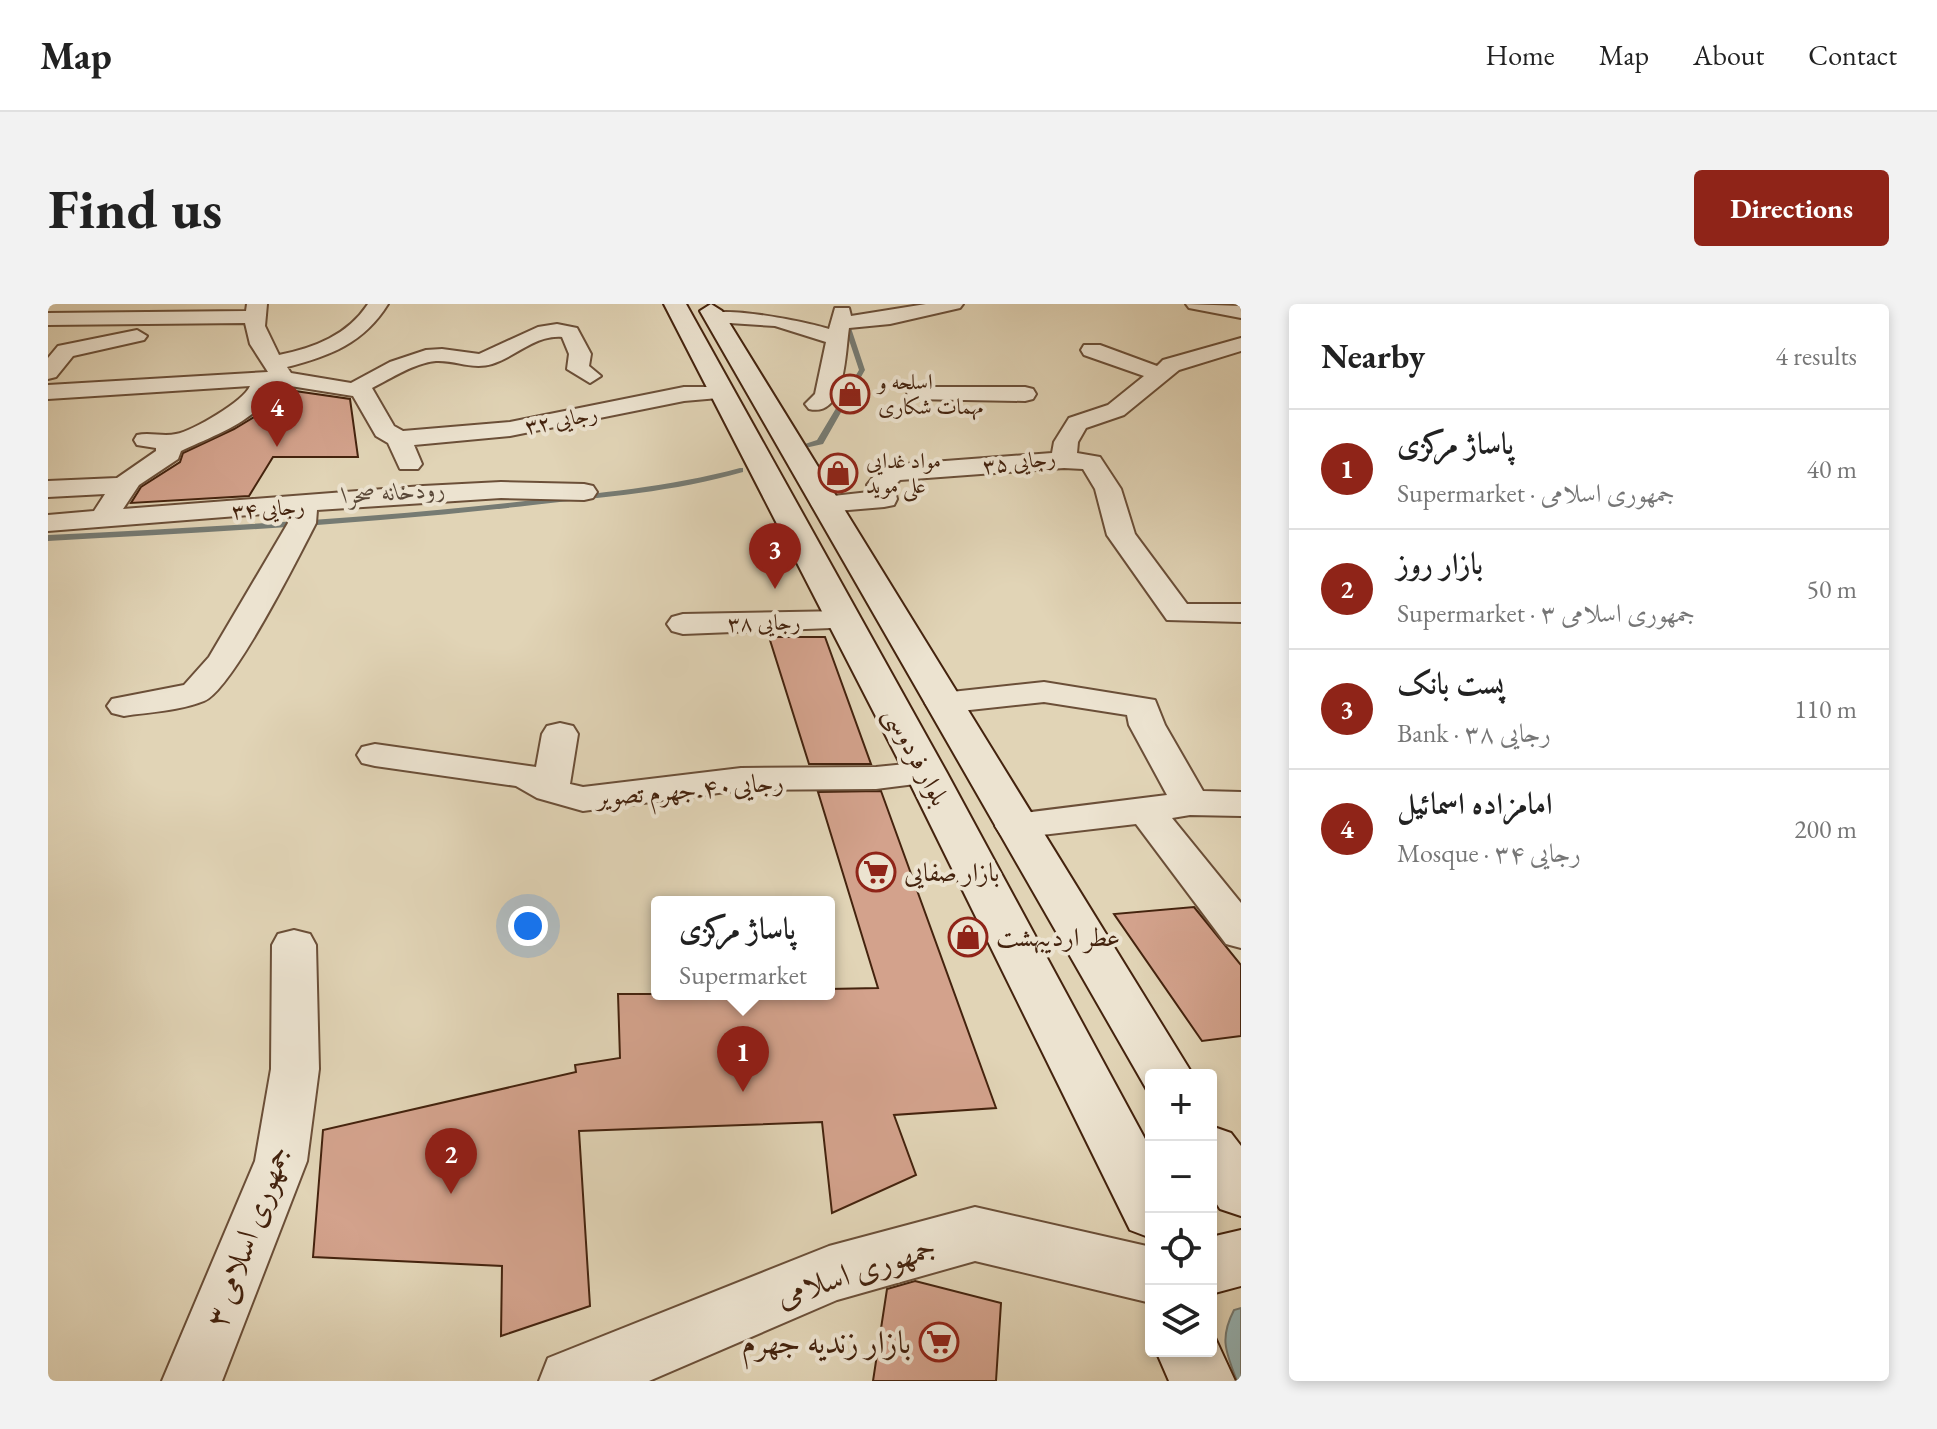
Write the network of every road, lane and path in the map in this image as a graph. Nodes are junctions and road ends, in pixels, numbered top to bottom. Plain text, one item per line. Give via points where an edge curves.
1 (378, 304) edge
2 (675, 304) edge
3 (953, 304) edge
4 (1204, 305) edge
5 (710, 310) edge
6 (255, 311) edge
7 (1241, 312) edge
8 (48, 319) edge
9 (163, 320) junction
10 (839, 322) edge
11 (1237, 348) edge
12 (1092, 350) dead end
13 (278, 370) junction
14 (48, 372) edge
15 (1159, 374) junction
16 (562, 376) dead end
17 (994, 377) dead end
18 (605, 382) junction
19 (361, 391) junction
20 (740, 391) junction
21 (48, 392) edge
22 (918, 394) dead end
23 (649, 401) junction
24 (1039, 402) junction
25 (817, 404) dead end
26 (1085, 420) junction
27 (399, 439) junction
28 (146, 440) dead end
29 (180, 442) junction
30 (1064, 460) junction
31 (126, 485) junction
32 (48, 489) edge
33 (584, 492) dead end
34 (423, 494) junction
35 (825, 504) junction
36 (303, 512) junction
37 (109, 519) junction
38 (48, 523) edge
39 (1241, 613) edge
40 (845, 620) junction
41 (683, 624) dead end
42 (942, 703) junction
43 (124, 706) dead end
44 (560, 734) dead end
45 (375, 755) dead end
46 (926, 773) junction
47 (550, 790) junction
48 (1190, 803) junction
49 (1241, 804) edge
50 (1146, 811) junction
51 (1015, 826) junction
52 (1241, 933) edge
53 (294, 945) dead end
54 (1162, 1069) edge
55 (1217, 1158) edge
56 (1241, 1191) edge
57 (1145, 1199) edge
58 (1241, 1258) edge
59 (1217, 1263) edge
60 (1145, 1274) edge
61 (1192, 1357) edge
62 (192, 1381) edge
63 (572, 1381) edge
64 (1202, 1381) edge

1 - 13 street via 340,343
2 - 20 main road, بلوار فردوسی
3 - 10 street via 890,318
4 - 7 street
5 - 10 street
5 - 20 main road, بلوار فردوسی
6 - 9 street
6 - 13 street via 257,340
8 - 9 street
9 - 14 street via 143,334 66,351
10 - 25 street via 826,397
11 - 15 street via 1171,365
12 - 15 street
13 - 19 street
13 - 21 street via 136,390
13 - 29 street via 242,410
15 - 26 street via 1116,410
16 - 18 street
17 - 24 street
18 - 19 street via 578,369 580,354 570,332 553,321 479,360 422,357 361,385
18 - 23 street
19 - 27 street via 385,431
20 - 23 street, رجایی ۳۲
20 - 35 main road, بلوار فردوسی
20 - 40 main road, بلوار فردوسی
22 - 24 street
23 - 27 street, رجایی ۳۲ via 510,429
24 - 26 street
26 - 30 street, رجایی ۳۵ via 1077,423 1066,442
27 - 34 street
28 - 29 street
29 - 31 street
30 - 35 street, رجایی ۳۵ via 892,473 880,485 884,499
30 - 39 street via 1091,462 1108,489 1121,535 1178,613
31 - 32 street
31 - 37 street via 107,512
33 - 34 street, رجایی ۳۴
34 - 36 street, رجایی ۳۴
35 - 42 main road, بلوار فردوسی
36 - 37 street, رجایی ۳۴
36 - 43 street via 222,662 195,693
37 - 38 street, رجایی ۳۴
40 - 41 street, رجایی ۳۸
40 - 46 main road, بلوار فردوسی
42 - 48 street via 1044,692 1143,707 1147,725
42 - 51 main road, بلوار فردوسی
44 - 47 street
45 - 47 street, رجایی۴۰.جهرم تصویر via 526,776
46 - 47 street, رجایی۴۰.جهرم تصویر via 741,779 583,799
46 - 57 main road, بلوار فردوسی
48 - 49 street
48 - 50 street
50 - 51 street
50 - 52 street
51 - 54 main road, بلوار فردوسی
53 - 62 street, جمهوری اسلامی ۳ via 295,1069 281,1161
55 - 56 main road
58 - 59 main road
60 - 63 main road, جمهوری اسلامی via 975,1234 829,1274
61 - 64 main road

